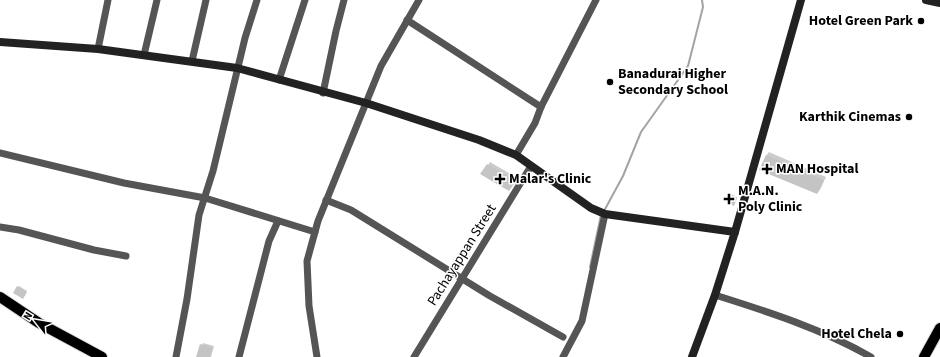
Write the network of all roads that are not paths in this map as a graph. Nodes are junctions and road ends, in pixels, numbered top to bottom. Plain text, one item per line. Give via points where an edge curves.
1 (108, 0) edge
2 (157, 0) edge
3 (206, 0) edge
4 (257, 0) edge
5 (305, 0) edge
6 (344, 0) edge
7 (419, 0) edge
8 (595, 0) edge
9 (801, 0) edge
10 (926, 0) edge
11 (940, 3) edge
12 (407, 20) junction
13 (0, 42) edge
14 (98, 49) junction
15 (144, 55) junction
16 (192, 61) junction
17 (237, 68) junction
18 (279, 80) junction
19 (323, 92) junction
20 (366, 103) junction
21 (541, 107) junction
22 (0, 154) edge
23 (516, 155) junction
24 (532, 166) junction
25 (205, 198) junction
26 (326, 200) junction
27 (605, 214) junction
28 (278, 221) junction
29 (0, 227) edge
30 (315, 232) junction
31 (735, 232) junction
32 (126, 256) dead end
33 (463, 279) junction
34 (715, 295) junction
35 (0, 298) edge
36 (940, 328) edge
37 (563, 337) dead end
38 (102, 357) edge
39 (176, 357) edge
40 (239, 357) edge
41 (317, 357) edge
42 (414, 357) edge
43 (563, 357) edge
44 (692, 357) edge
45 (871, 357) edge
46 (924, 357) edge

1 - 14 street
2 - 15 street
3 - 16 street
4 - 17 street
5 - 18 street
6 - 19 street
7 - 12 street
8 - 21 street
9 - 31 street
10 - 11 street
12 - 20 street via 381,66
12 - 21 street
13 - 14 street
14 - 15 street
15 - 16 street
16 - 17 street
17 - 18 street
17 - 25 street
18 - 19 street
19 - 20 street
20 - 23 street via 479,140
20 - 26 street
21 - 23 street
22 - 25 street via 124,183
23 - 24 street
24 - 27 street via 591,208
24 - 33 street, Pachayappan Street
25 - 28 street
25 - 39 street via 199,215
26 - 30 street
26 - 33 street via 351,210
27 - 31 street
27 - 43 street via 582,321
28 - 30 street
28 - 40 street via 269,241
29 - 32 street
30 - 41 street via 307,261 307,286
31 - 34 street
33 - 37 street
33 - 42 street, Pachayappan Street
34 - 44 street
34 - 45 street via 836,337
35 - 38 main road via 39,323
36 - 46 main road

